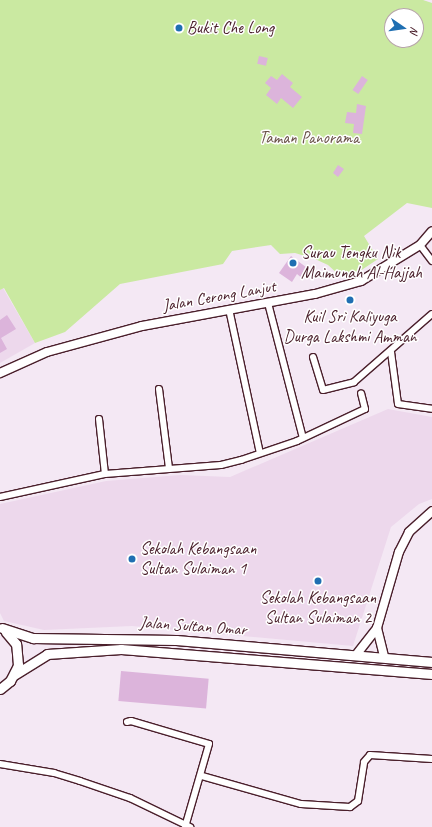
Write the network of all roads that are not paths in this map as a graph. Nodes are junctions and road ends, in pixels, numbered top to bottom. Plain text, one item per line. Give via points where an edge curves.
1 (432, 231) edge
2 (420, 244) junction
3 (432, 261) edge
4 (268, 303) junction
5 (229, 309) junction
6 (432, 314) edge
7 (391, 352) junction
8 (313, 357) dead end
9 (0, 373) edge
10 (160, 389) dead end
11 (361, 392) dead end
12 (432, 409) edge
13 (99, 419) dead end
14 (303, 438) junction
15 (260, 453) junction
16 (169, 468) junction
17 (105, 474) junction
18 (0, 497) edge
19 (432, 511) edge
20 (1, 628) edge
21 (377, 628) junction
22 (356, 654) junction
23 (384, 657) junction
24 (432, 662) edge
25 (432, 674) edge
26 (14, 675) junction
27 (0, 688) edge
28 (127, 722) dead end
29 (432, 759) edge
30 (0, 764) edge
31 (202, 776) junction
32 (187, 826) edge

1 - 2 street, Jalan Cerong Lanjut
2 - 3 street
2 - 4 street, Jalan Cerong Lanjut via 361,281
4 - 5 street, Jalan Cerong Lanjut
4 - 14 street
5 - 9 street, Jalan Cerong Lanjut via 142,326 54,350
5 - 15 street
6 - 7 street
7 - 8 street via 358,380 326,390 322,388
7 - 12 street via 398,404
10 - 16 street
11 - 14 street via 364,409
13 - 17 street
14 - 15 street
15 - 16 street via 221,465
16 - 17 street
17 - 18 street
19 - 21 street via 416,524 399,552
20 - 22 main road, Jalan Sultan Omar via 33,638 176,640
20 - 26 main road via 10,635 17,649 18,665
21 - 22 street
21 - 23 street
22 - 23 main road, Jalan Sultan Omar
23 - 24 main road, Jalan Sultan Omar
25 - 26 main road via 121,649 47,654
26 - 27 main road
28 - 31 street via 131,721 209,744
29 - 31 street via 370,755 364,762 358,801 350,807 301,804
30 - 32 street via 80,780 130,798
31 - 32 street

